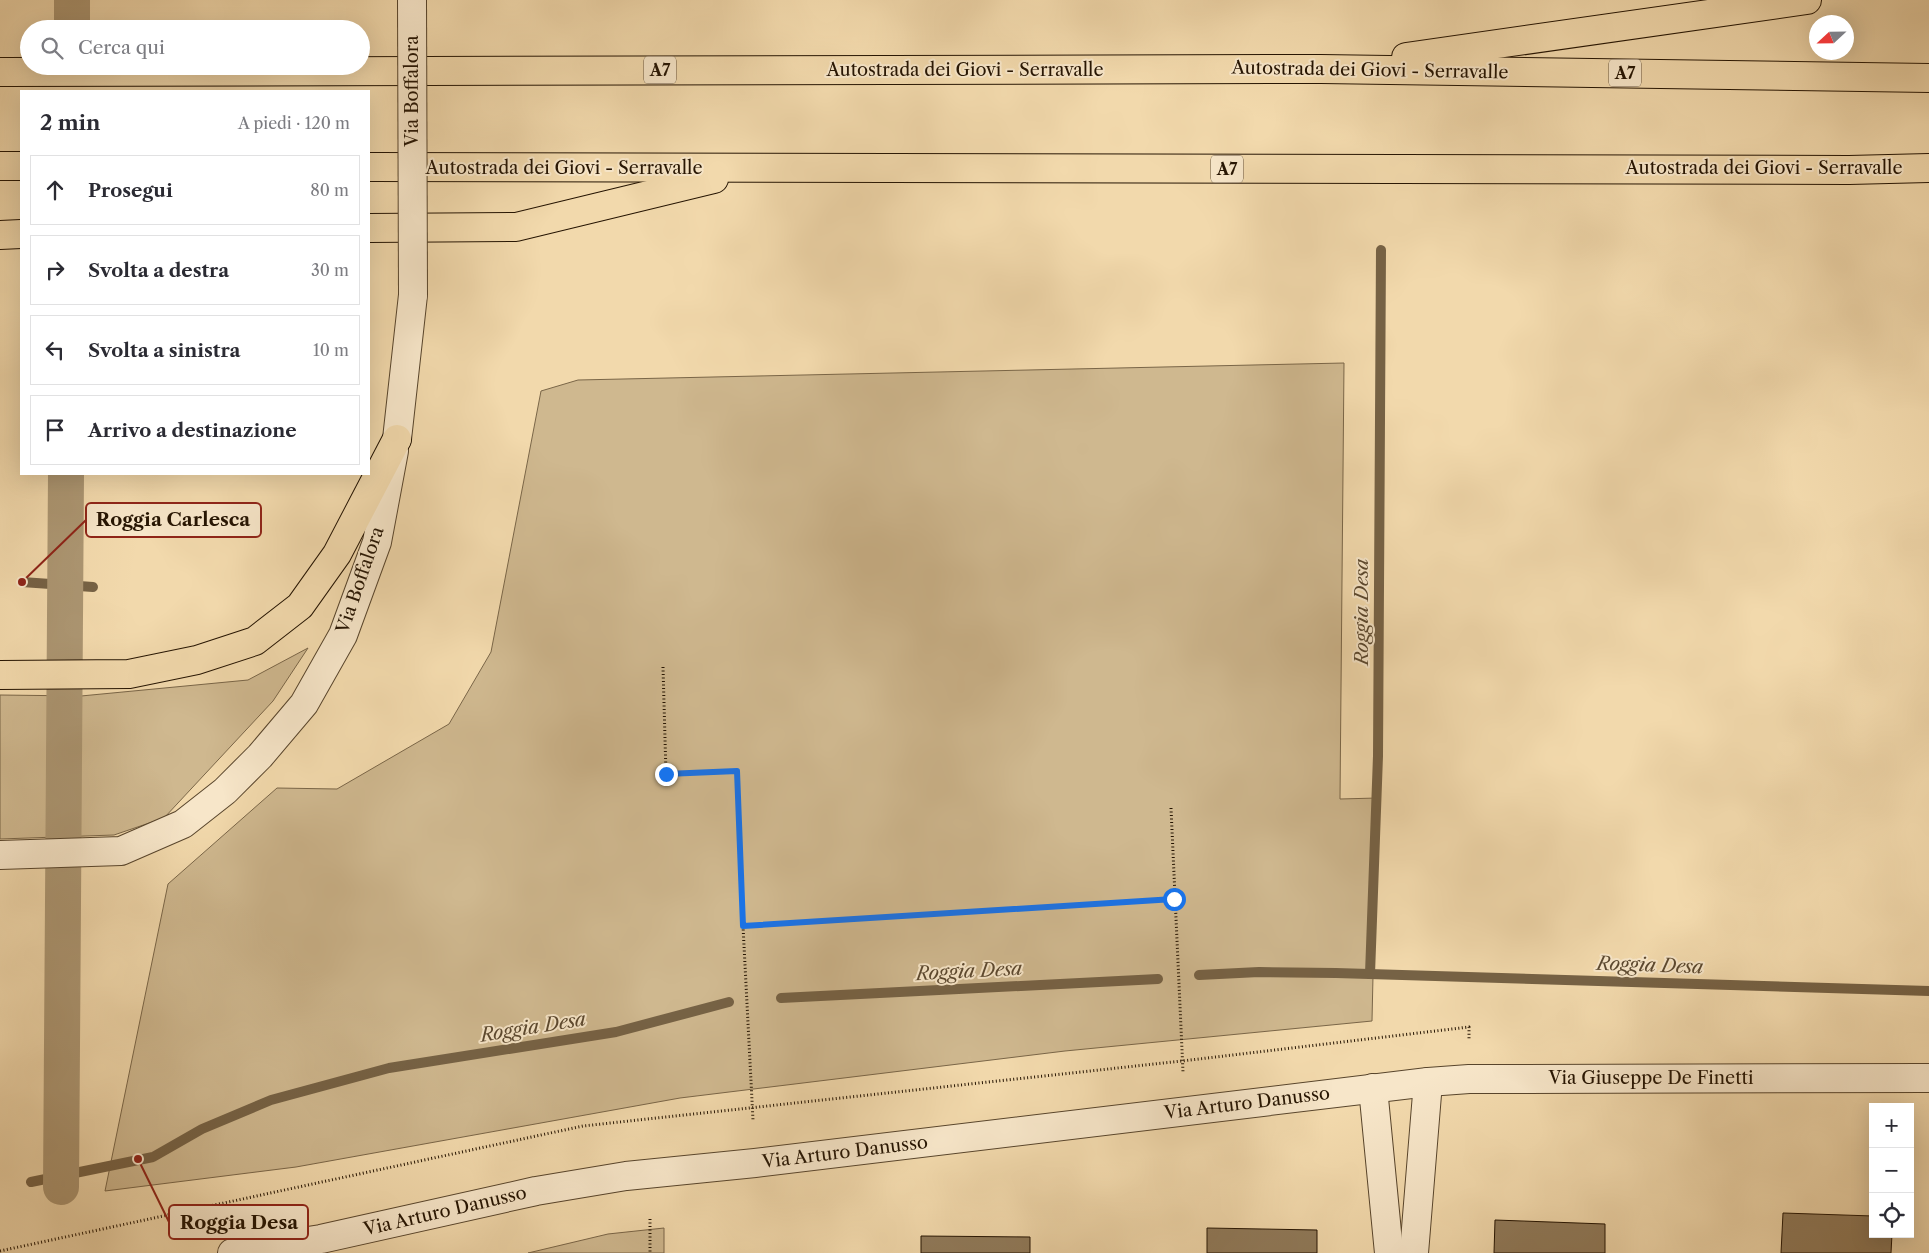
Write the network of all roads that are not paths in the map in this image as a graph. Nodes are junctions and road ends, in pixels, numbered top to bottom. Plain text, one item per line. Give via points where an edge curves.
1 (412, 0) edge
2 (1807, 0) edge
3 (1321, 69) junction
4 (370, 71) edge
5 (0, 72) edge
6 (20, 72) edge
7 (1929, 78) edge
8 (0, 166) edge
9 (20, 166) edge
10 (370, 168) edge
11 (1929, 168) edge
12 (755, 169) junction
13 (1849, 170) junction
14 (1929, 187) edge
15 (370, 228) edge
16 (20, 234) edge
17 (0, 235) edge
18 (397, 439) junction
19 (0, 675) edge
20 (4, 854) edge
21 (1929, 1078) edge
22 (1428, 1082) junction
23 (1373, 1088) junction
24 (321, 1239) junction
25 (232, 1253) edge
26 (280, 1253) edge
27 (1389, 1253) edge
28 (1414, 1253) edge

1 - 18 street, Via Boffalora, bridge via 413,295
2 - 3 highway
3 - 4 highway, Autostrada dei Giovi - Serravalle / A7
3 - 7 highway, Autostrada dei Giovi - Serravalle / A7
5 - 6 highway, Autostrada dei Giovi - Serravalle / A7
8 - 9 highway
10 - 12 highway, Autostrada dei Giovi - Serravalle / A7
11 - 13 highway, Autostrada dei Giovi - Serravalle / A7
12 - 13 highway, Autostrada dei Giovi - Serravalle / A7
12 - 15 highway via 516,227
13 - 14 highway
16 - 17 highway
18 - 19 highway via 337,554 300,606 255,641 197,660 129,674
18 - 20 street, Via Boffalora via 377,542 343,635 304,704 260,756 225,791 183,824 121,851
21 - 22 street, Via Giuseppe De Finetti via 1469,1079
22 - 23 street, Via Giuseppe De Finetti
22 - 28 street
23 - 24 street, Via Arturo Danusso via 626,1176 536,1191
23 - 27 street
24 - 25 street, Via Arturo Danusso
24 - 26 street, Via Arturo Danusso

